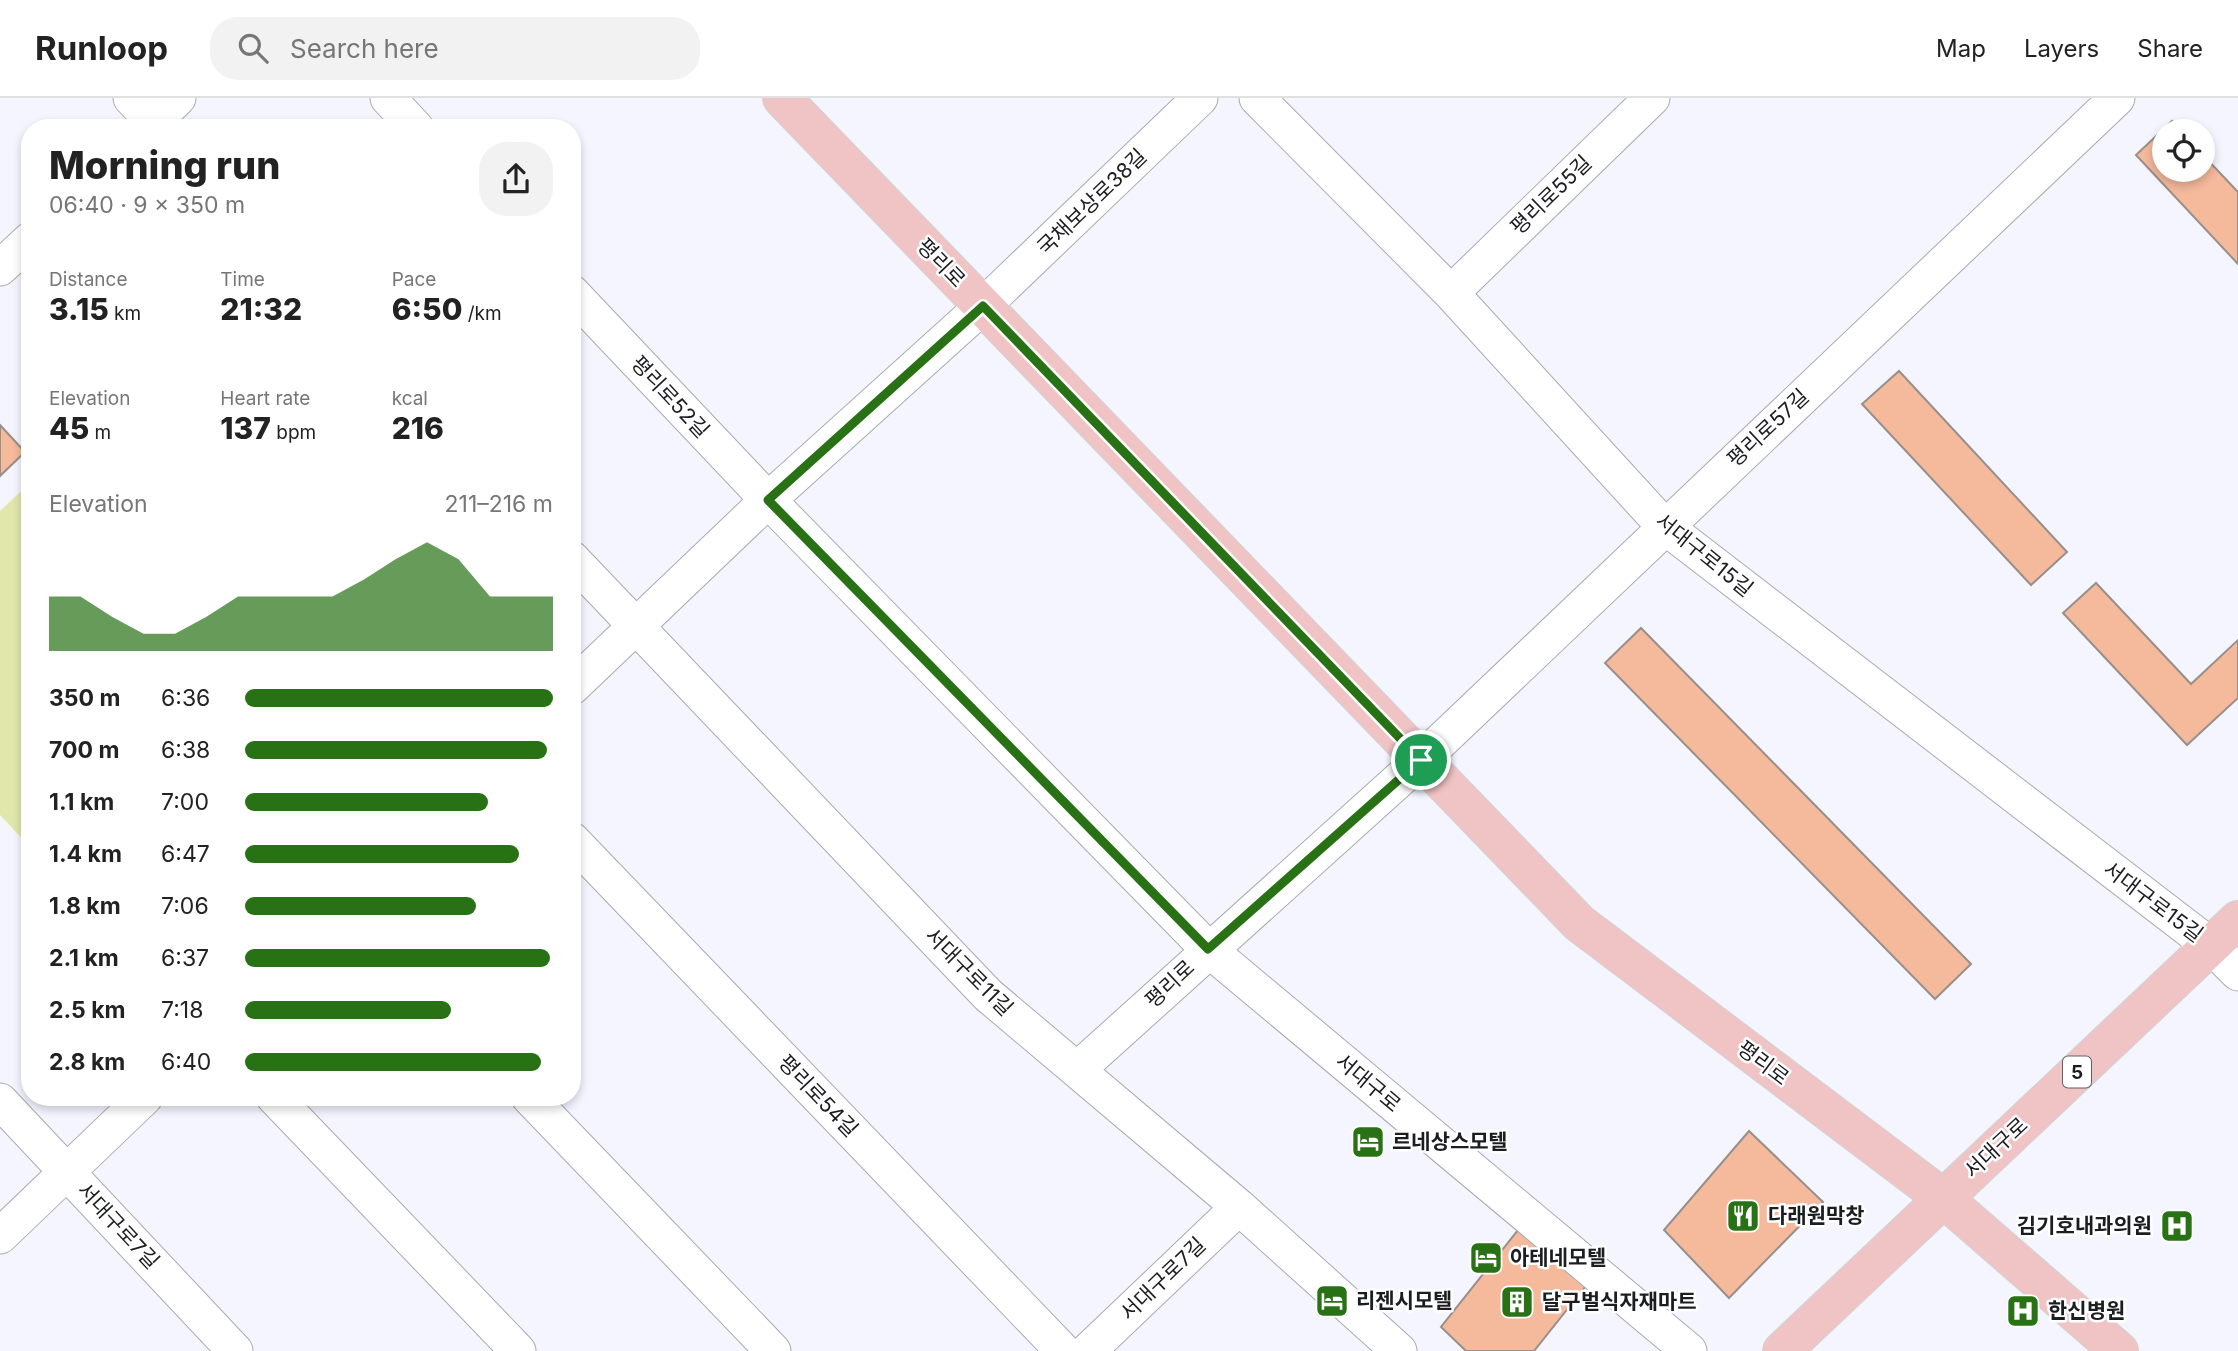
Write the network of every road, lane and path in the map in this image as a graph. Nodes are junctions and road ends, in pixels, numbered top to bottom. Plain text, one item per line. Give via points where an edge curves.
1 (388, 98) edge
2 (782, 98) edge
3 (1200, 98) edge
4 (1257, 98) edge
5 (1652, 98) edge
6 (2117, 98) edge
7 (408, 119) edge
8 (1451, 293) junction
9 (581, 303) edge
10 (983, 306) junction
11 (768, 500) junction
12 (1664, 526) junction
13 (581, 568) edge
14 (636, 626) junction
15 (581, 678) edge
16 (1421, 760) junction
17 (581, 849) edge
18 (2238, 920) edge
19 (2211, 946) junction
20 (1208, 949) junction
21 (2238, 973) edge
22 (1077, 1070) junction
23 (0, 1101) edge
24 (136, 1106) edge
25 (283, 1106) edge
26 (538, 1106) edge
27 (67, 1172) junction
28 (1943, 1198) junction
29 (1239, 1207) junction
30 (0, 1236) edge
31 (235, 1351) edge
32 (518, 1351) edge
33 (773, 1351) edge
34 (1063, 1351) edge
35 (1088, 1351) edge
36 (1399, 1351) edge
37 (1689, 1351) edge
38 (1782, 1351) edge
39 (2119, 1351) edge

1 - 7 street
2 - 10 main road, 평리로
3 - 10 street, 국채보상로38길
4 - 8 street, 서대구로15길
5 - 8 street, 평리로55길
6 - 12 street, 평리로57길
8 - 12 street, 서대구로15길
9 - 11 street, 평리로52길
10 - 11 street
10 - 16 main road, 평리로
11 - 14 street
11 - 20 street
12 - 16 street, 평리로57길
12 - 19 street, 서대구로15길
13 - 14 street, 서대구로11길
14 - 15 street
14 - 22 street, 서대구로11길 via 988,995
16 - 20 street, 평리로
16 - 28 main road, 평리로 via 1579,923
17 - 34 street, 평리로54길
18 - 19 main road, 서대구로 / 5
19 - 21 street
19 - 28 main road, 서대구로 / 5
20 - 22 street, 평리로
20 - 37 street, 서대구로
22 - 29 street, 서대구로11길
23 - 27 street, 서대구로7길
24 - 27 street
25 - 32 street
26 - 33 street
27 - 30 street
27 - 31 street, 서대구로7길
28 - 38 main road, 서대구로 / 5
28 - 39 main road, 평리로
29 - 35 street, 서대구로7길
29 - 36 street, 서대구로11길

